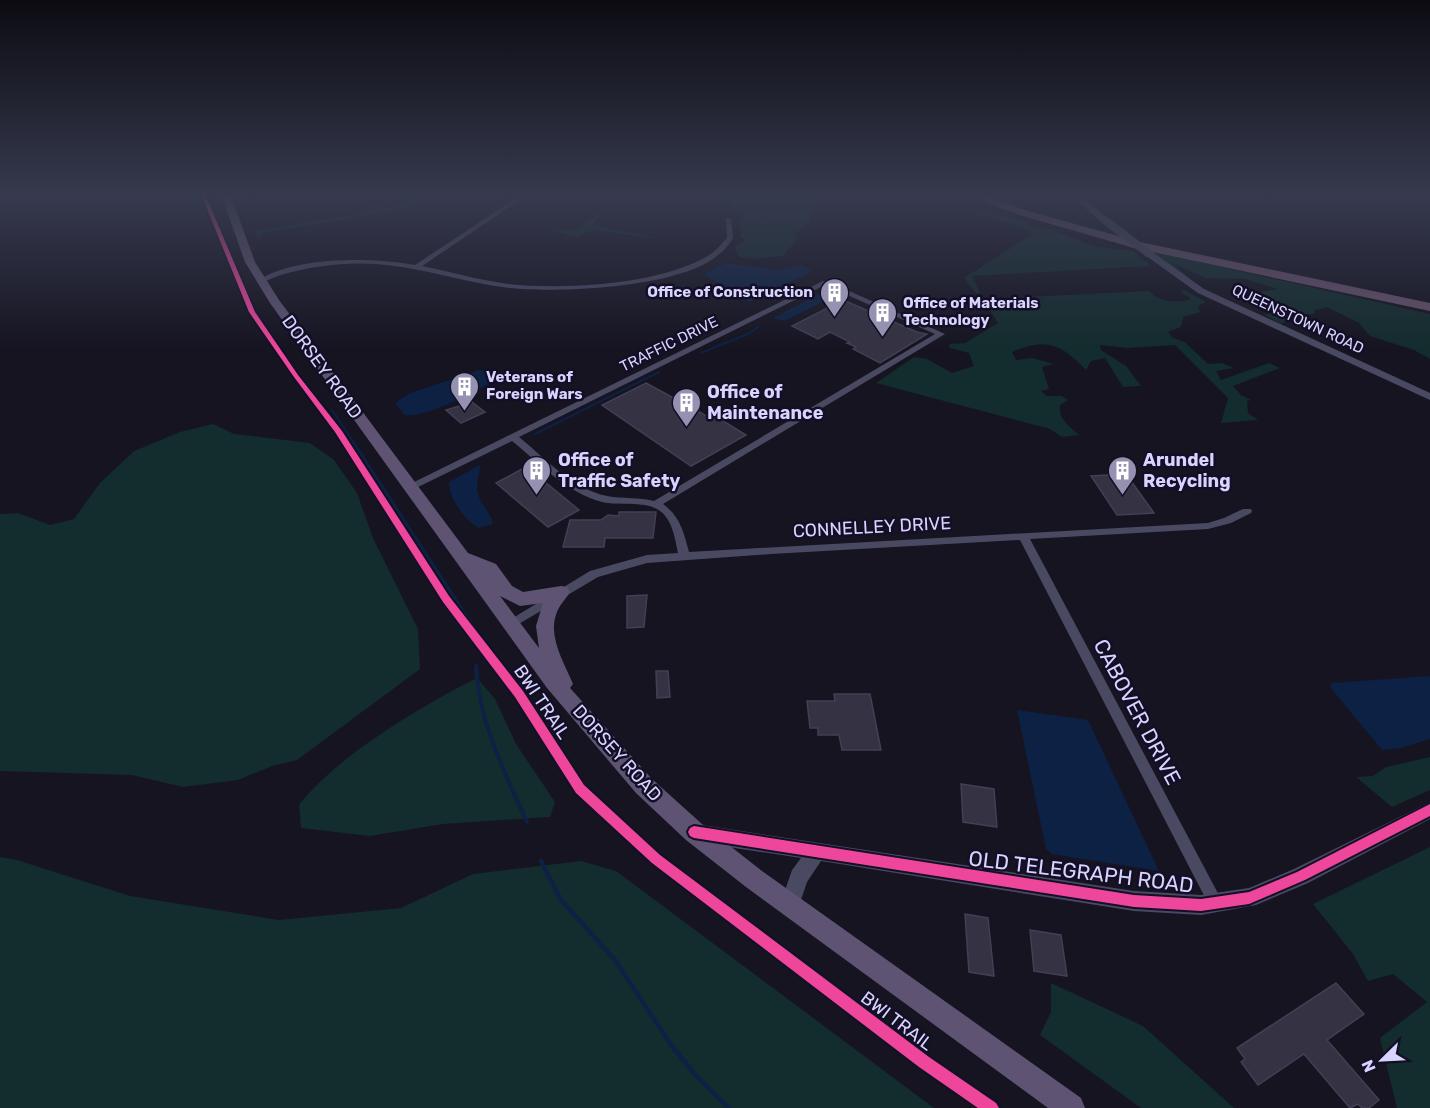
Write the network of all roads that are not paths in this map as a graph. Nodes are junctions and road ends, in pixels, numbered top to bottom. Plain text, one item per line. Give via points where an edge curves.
1 (249, 246) edge
2 (449, 246) edge
3 (724, 246) edge
4 (1138, 246) edge
5 (1151, 246) edge
6 (1194, 246) edge
7 (417, 267) junction
8 (264, 280) junction
9 (1430, 297) edge
10 (1430, 308) edge
11 (1430, 397) edge
12 (513, 437) junction
13 (411, 487) junction
14 (656, 504) junction
15 (1247, 511) dead end
16 (1024, 537) junction
17 (684, 555) junction
18 (462, 557) junction
19 (561, 592) junction
20 (512, 624) junction
21 (570, 702) junction
22 (1430, 810) edge
23 (694, 832) junction
24 (816, 853) junction
25 (1216, 904) junction
26 (790, 905) junction
27 (1071, 1108) edge

1 - 8 main road, DORSEY ROAD
2 - 7 street
3 - 7 street via 717,255 689,270 657,278 533,287
4 - 11 street, QUEENSTOWN ROAD, bridge via 1201,291
5 - 10 highway
6 - 9 highway
7 - 8 street via 370,262 337,264
8 - 13 main road, DORSEY ROAD
12 - 13 street, TRAFFIC DRIVE
12 - 14 street via 587,494
12 - 14 street, TRAFFIC DRIVE via 825,282 941,334
13 - 18 main road, DORSEY ROAD
14 - 17 street via 676,520
15 - 16 street, CONNELLEY DRIVE via 1208,526
16 - 17 street, CONNELLEY DRIVE
16 - 25 street, CABOVER DRIVE
17 - 19 street, CONNELLEY DRIVE via 609,568
18 - 19 main road via 490,568 506,591 520,599
18 - 20 main road, DORSEY ROAD
19 - 20 street, CONNELLEY DRIVE
19 - 21 main road via 547,610 544,631
20 - 21 main road, DORSEY ROAD
21 - 23 main road, DORSEY ROAD via 644,786
22 - 25 street, OLD TELEGRAPH ROAD via 1275,888
23 - 24 street, OLD TELEGRAPH ROAD
23 - 26 main road, DORSEY ROAD
24 - 25 street, OLD TELEGRAPH ROAD via 1134,901
24 - 26 street via 800,877
26 - 27 main road, DORSEY ROAD

